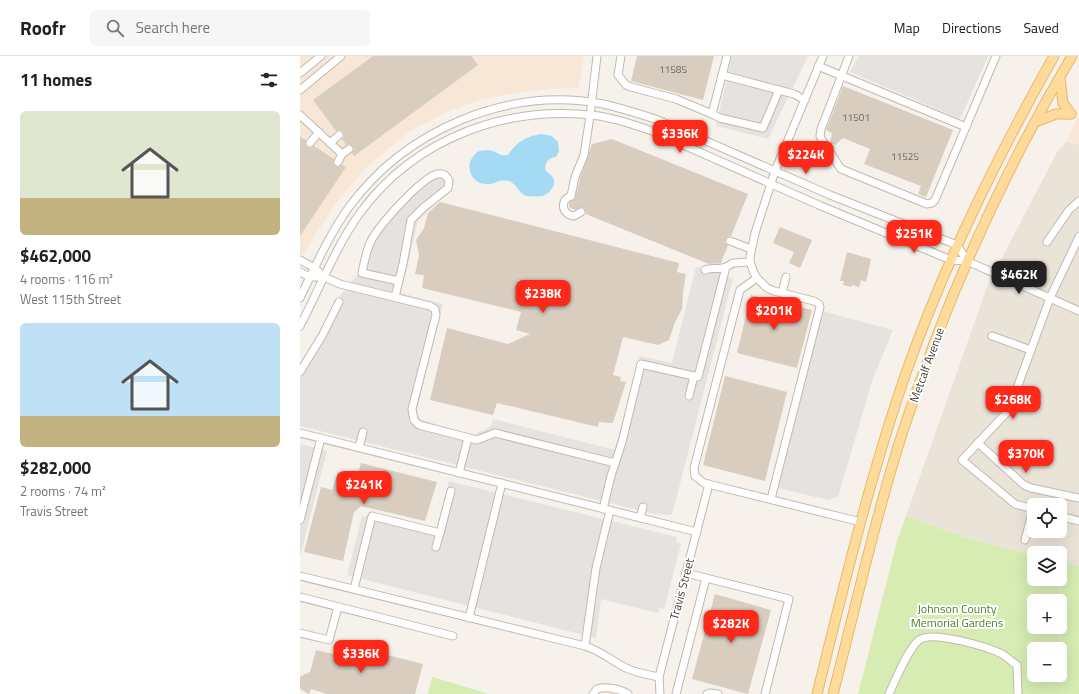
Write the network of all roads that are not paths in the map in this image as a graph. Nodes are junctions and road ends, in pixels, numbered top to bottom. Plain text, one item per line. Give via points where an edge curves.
1 (321, 56) edge
2 (341, 56) edge
3 (597, 56) edge
4 (621, 56) edge
5 (727, 56) edge
6 (823, 56) edge
7 (849, 56) edge
8 (996, 56) edge
9 (1054, 56) edge
10 (1072, 56) edge
11 (818, 66) junction
12 (300, 73) edge
13 (722, 75) junction
14 (841, 76) junction
15 (1060, 77) junction
16 (300, 90) edge
17 (780, 90) junction
18 (805, 100) junction
19 (592, 103) junction
20 (712, 114) junction
21 (300, 115) edge
22 (1075, 115) edge
23 (590, 116) junction
24 (1035, 122) junction
25 (966, 127) junction
26 (319, 132) junction
27 (339, 135) dead end
28 (310, 143) dead end
29 (330, 143) junction
30 (349, 149) dead end
31 (342, 154) junction
32 (338, 162) dead end
33 (775, 171) junction
34 (771, 184) junction
35 (1079, 201) edge
36 (581, 212) dead end
37 (1079, 237) edge
38 (730, 241) dead end
39 (1047, 242) dead end
40 (957, 245) junction
41 (751, 248) junction
42 (300, 260) edge
43 (951, 260) junction
44 (967, 261) junction
45 (750, 262) junction
46 (726, 267) junction
47 (315, 268) junction
48 (705, 270) dead end
49 (300, 272) edge
50 (310, 277) junction
51 (324, 277) junction
52 (786, 277) dead end
53 (757, 278) junction
54 (399, 281) junction
55 (782, 293) junction
56 (395, 297) junction
57 (300, 298) edge
58 (1050, 298) junction
59 (339, 302) dead end
60 (1079, 311) edge
61 (300, 326) edge
62 (992, 336) dead end
63 (1031, 350) junction
64 (300, 372) edge
65 (694, 376) junction
66 (689, 396) dead end
67 (363, 432) dead end
68 (300, 433) edge
69 (321, 438) junction
70 (468, 438) junction
71 (978, 443) junction
72 (359, 447) junction
73 (615, 463) junction
74 (459, 473) junction
75 (502, 483) junction
76 (709, 484) junction
77 (451, 491) dead end
78 (1079, 498) edge
79 (771, 499) junction
80 (643, 507) dead end
81 (1027, 507) edge
82 (607, 509) junction
83 (640, 518) junction
84 (1067, 518) edge
85 (300, 520) edge
86 (1079, 521) edge
87 (861, 522) junction
88 (697, 532) junction
89 (1027, 532) edge
90 (440, 533) junction
91 (1025, 540) dead end
92 (436, 547) dead end
93 (686, 573) junction
94 (300, 576) edge
95 (706, 578) junction
96 (354, 589) junction
97 (300, 597) edge
98 (338, 606) junction
99 (469, 618) junction
100 (300, 633) edge
101 (453, 636) dead end
102 (585, 646) junction
103 (659, 677) junction
104 (594, 694) edge
105 (628, 694) edge
106 (660, 694) edge
107 (676, 694) edge
108 (707, 694) edge
109 (718, 694) edge
110 (765, 694) edge
111 (817, 694) edge
112 (833, 694) edge
113 (889, 694) edge
114 (1019, 694) edge

1 - 12 street
2 - 16 street
3 - 19 street
4 - 20 street via 618,75 626,85 676,99
5 - 13 street
6 - 11 street
7 - 14 street
8 - 25 street
9 - 40 main road, Metcalf Avenue via 1002,151
10 - 15 main road, Metcalf Avenue
11 - 14 street
11 - 18 street
13 - 17 street
13 - 20 street
14 - 25 street
14 - 25 street via 820,133 841,169 927,204 932,203 936,200
15 - 22 main road via 1063,103
15 - 24 main road, Metcalf Avenue
17 - 18 street
17 - 20 street via 763,128
18 - 33 street
19 - 23 street
19 - 33 street via 658,120
19 - 47 street via 544,101 485,111 459,120 420,141 385,166 360,194 337,226
21 - 26 street
22 - 24 main road via 1056,114
23 - 34 street via 652,131
23 - 36 street via 585,158 571,196 564,201 563,207 568,214 574,216
23 - 51 street via 536,114 513,118 454,136 424,153 392,179 361,212
24 - 44 main road, Metcalf Avenue via 1002,184
26 - 28 street
26 - 29 street
27 - 29 street
29 - 31 street
30 - 31 street
31 - 32 street
33 - 34 street
33 - 40 street
34 - 41 street
34 - 43 street
35 - 39 street via 1069,210
37 - 58 street
38 - 41 street
40 - 43 main road, Metcalf Avenue
40 - 44 street
41 - 45 street
42 - 47 street
43 - 44 street
43 - 87 main road, Metcalf Avenue via 905,376
44 - 58 street
44 - 112 main road, Metcalf Avenue via 933,346 903,433
45 - 46 street via 733,263
45 - 53 street
46 - 48 street
46 - 65 street via 698,378
47 - 50 street
47 - 51 street
49 - 50 street
50 - 51 street
50 - 57 street
51 - 56 street via 340,284
51 - 61 street
52 - 55 street
53 - 55 street via 767,288
53 - 76 street via 740,290 694,468 698,479
54 - 54 street via 411,220 448,188 449,181 442,174 431,177 403,201 370,243 362,273
54 - 56 street
55 - 79 street via 817,302 820,307
56 - 70 street via 432,306 436,313 412,409 414,420 422,427
58 - 60 street
58 - 63 street
59 - 64 street
62 - 63 street
63 - 71 street via 1009,410
65 - 66 street
65 - 73 street via 642,364
67 - 72 street
68 - 69 street
69 - 72 street
69 - 85 street
70 - 73 street via 477,440 495,433
70 - 74 street
71 - 78 street via 1024,485
71 - 81 street via 962,460 1015,504
72 - 74 street
73 - 82 street
74 - 75 street
75 - 82 street
75 - 99 street
76 - 79 street
76 - 88 street, Travis Street
77 - 90 street
79 - 87 street
80 - 83 street
82 - 83 street
82 - 102 street
83 - 88 street
84 - 86 street
87 - 111 main road, Metcalf Avenue
88 - 93 street, Travis Street
89 - 91 street
90 - 92 street
90 - 96 street via 372,516
93 - 95 street
93 - 103 street, Travis Street
94 - 96 street
95 - 107 street
95 - 110 street via 789,599
96 - 99 street
97 - 98 street
98 - 100 street via 329,640
98 - 101 street
99 - 102 street
102 - 103 street via 597,650 634,672
103 - 106 street, Travis Street
104 - 105 street via 602,687
108 - 109 street
113 - 114 street via 911,650 919,640 929,636 948,638 1003,655 1017,665

